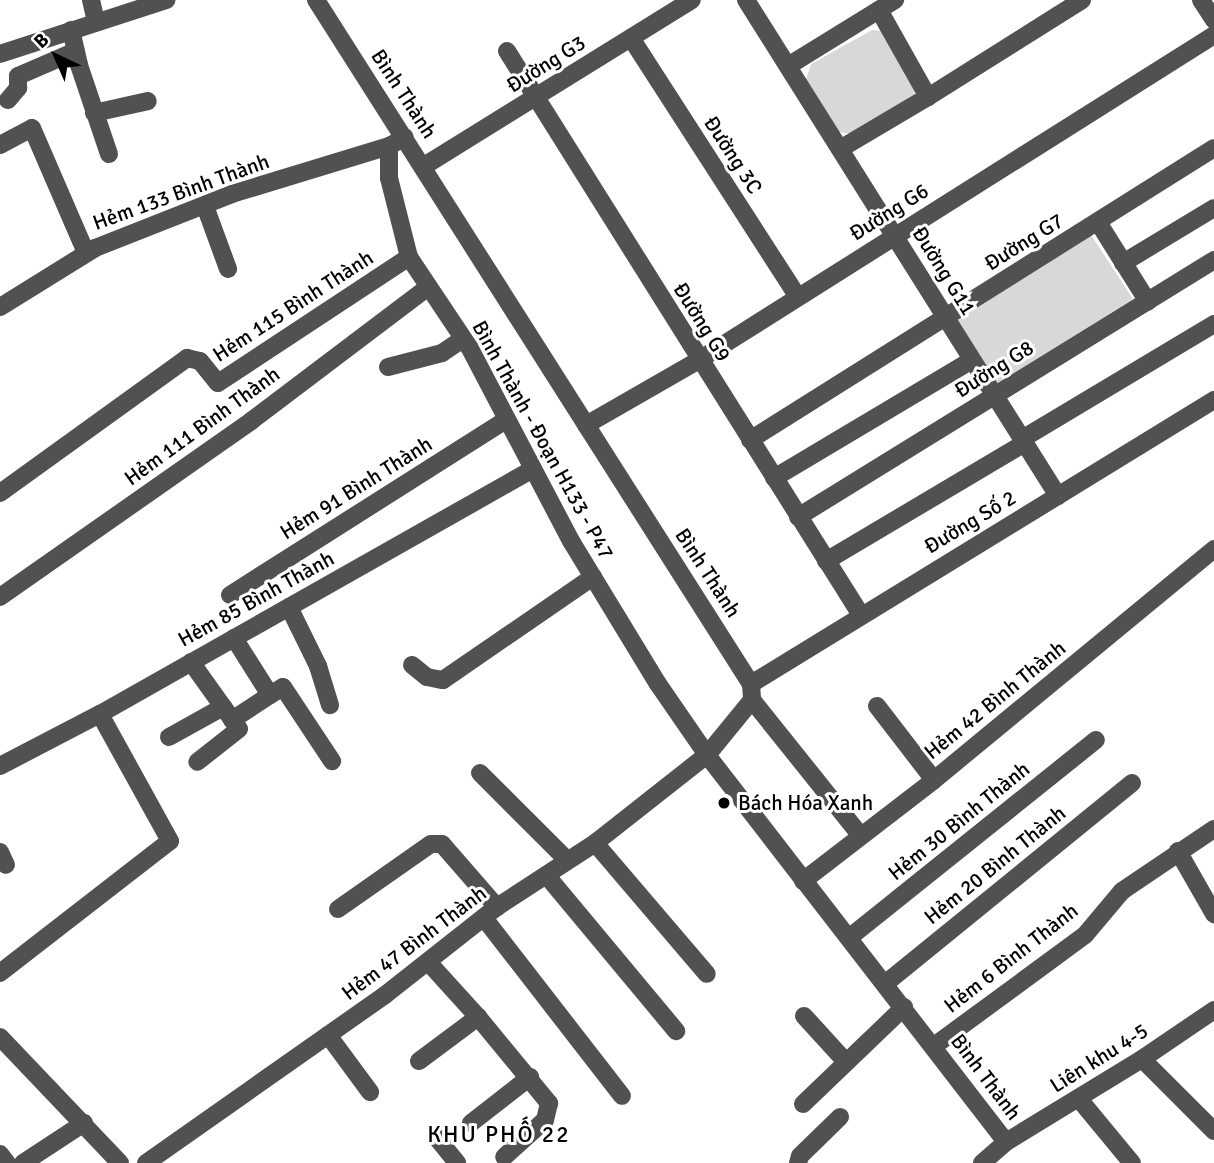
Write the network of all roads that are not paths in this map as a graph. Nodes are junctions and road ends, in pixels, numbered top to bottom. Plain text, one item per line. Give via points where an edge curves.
1 (91, 0) edge
2 (166, 0) edge
3 (316, 0) edge
4 (692, 0) edge
5 (746, 0) edge
6 (895, 0) edge
7 (1082, 0) edge
8 (1202, 0) edge
9 (879, 10) junction
10 (1214, 20) edge
11 (96, 22) junction
12 (71, 30) junction
13 (1214, 35) edge
14 (631, 38) junction
15 (76, 51) junction
16 (507, 51) dead end
17 (0, 54) edge
18 (788, 66) junction
19 (928, 97) junction
20 (534, 98) junction
21 (8, 100) dead end
22 (148, 101) dead end
23 (94, 113) junction
24 (405, 137) junction
25 (0, 145) edge
26 (389, 146) junction
27 (1214, 148) edge
28 (840, 149) junction
29 (109, 154) dead end
30 (424, 166) junction
31 (205, 206) junction
32 (1214, 208) edge
33 (1098, 222) junction
34 (895, 236) junction
35 (86, 253) junction
36 (409, 257) junction
37 (1214, 260) edge
38 (1123, 262) junction
39 (228, 269) dead end
40 (428, 287) junction
41 (798, 297) junction
42 (1148, 302) junction
43 (0, 307) edge
44 (946, 317) junction
45 (1214, 324) edge
46 (463, 339) junction
47 (699, 360) junction
48 (972, 360) junction
49 (388, 366) dead end
50 (995, 396) junction
51 (1214, 400) edge
52 (506, 420) junction
53 (586, 425) junction
54 (750, 440) junction
55 (1023, 441) junction
56 (532, 470) junction
57 (774, 478) junction
58 (0, 493) edge
59 (1058, 496) junction
60 (798, 517) junction
61 (1214, 550) edge
62 (826, 561) junction
63 (593, 577) junction
64 (230, 594) dead end
65 (0, 597) edge
66 (289, 607) junction
67 (861, 615) junction
68 (234, 638) junction
69 (191, 662) junction
70 (412, 665) dead end
71 (751, 692) junction
72 (270, 695) junction
73 (330, 705) dead end
74 (877, 706) dead end
75 (100, 713) junction
76 (227, 713) junction
77 (169, 737) dead end
78 (1097, 740) dead end
79 (707, 755) junction
80 (332, 761) dead end
81 (197, 762) dead end
82 (0, 766) edge
83 (480, 773) dead end
84 (934, 780) junction
85 (1132, 783) dead end
86 (1214, 829) edge
87 (861, 836) junction
88 (595, 843) junction
89 (1178, 851) junction
90 (567, 860) junction
91 (547, 876) junction
92 (803, 881) junction
93 (338, 909) dead end
94 (490, 913) junction
95 (1214, 914) edge
96 (850, 937) junction
97 (429, 963) junction
98 (0, 973) edge
99 (707, 974) dead end
100 (886, 983) junction
101 (904, 1007) junction
102 (804, 1016) dead end
103 (1212, 1016) edge
104 (478, 1017) junction
105 (676, 1031) dead end
106 (328, 1035) junction
107 (0, 1037) edge
108 (934, 1046) junction
109 (1142, 1059) junction
110 (419, 1061) dead end
111 (846, 1062) junction
112 (530, 1077) junction
113 (370, 1091) dead end
114 (622, 1096) dead end
115 (1079, 1099) junction
116 (803, 1104) dead end
117 (840, 1117) dead end
118 (84, 1123) junction
119 (471, 1123) dead end
120 (1214, 1131) edge
121 (437, 1138) dead end
122 (1006, 1142) junction
123 (0, 1154) edge
124 (504, 1157) dead end
125 (7, 1163) edge
126 (23, 1163) edge
127 (120, 1163) edge
128 (146, 1163) edge
129 (457, 1163) edge
130 (798, 1163) edge
131 (982, 1163) edge
132 (1132, 1163) edge

1 - 11 street
2 - 11 street
3 - 24 street, Bình Thành
4 - 14 street, Đường G3
5 - 18 street, Đường G11
6 - 9 street
7 - 19 street
8 - 10 street
9 - 18 street
9 - 19 street
11 - 12 street
12 - 15 street
12 - 17 street
13 - 34 street, Đường G6
14 - 20 street, Đường G3
14 - 41 street, Đường 3C
15 - 21 street via 18,76 18,88
15 - 23 street
16 - 20 street, Đường G9
18 - 28 street, Đường G11
19 - 28 street
20 - 30 street, Đường G3
20 - 47 street, Đường G9
22 - 23 street
23 - 29 street
24 - 26 street
24 - 30 street, Bình Thành
25 - 35 street via 32,128
26 - 31 street, Hẻm 133 Bình Thành
26 - 36 street, Bình Thành - Đoạn H133 - P47 via 389,178
27 - 33 street, Đường G7
28 - 34 street, Đường G11
30 - 53 street, Bình Thành
31 - 35 street, Hẻm 133 Bình Thành
31 - 39 street
32 - 38 street
33 - 38 street
33 - 44 street, Đường G7
34 - 41 street, Đường G6
34 - 44 street, Đường G11
35 - 43 street, Hẻm 133 Bình Thành
36 - 40 street, Bình Thành - Đoạn H133 - P47
36 - 58 street, Hẻm 115 Bình Thành via 218,383 200,362 187,358
37 - 42 street, Đường G8
38 - 42 street
40 - 46 street, Bình Thành - Đoạn H133 - P47
40 - 65 street, Hẻm 111 Bình Thành via 251,421
41 - 47 street, Đường G6
42 - 50 street, Đường G8
44 - 48 street, Đường G11
44 - 54 street, Đường G7
45 - 55 street
46 - 49 street via 442,353
46 - 52 street, Bình Thành - Đoạn H133 - P47
47 - 53 street, Đường G6
47 - 54 street, Đường G9
48 - 50 street, Đường G11
48 - 57 street
50 - 55 street, Đường G11
50 - 60 street, Đường G8
51 - 59 street, Đường Số 2
52 - 56 street, Bình Thành - Đoạn H133 - P47
52 - 64 street, Hẻm 91 Bình Thành
53 - 71 street, Bình Thành
54 - 57 street, Đường G9
55 - 59 street, Đường G11
55 - 62 street
56 - 63 street, Bình Thành - Đoạn H133 - P47
56 - 66 street, Hẻm 85 Bình Thành
57 - 60 street, Đường G9
59 - 67 street, Đường Số 2
60 - 62 street, Đường G9
61 - 84 street, Hẻm 42 Bình Thành
62 - 67 street, Đường G9
63 - 70 street via 443,680 427,677
63 - 79 street, Bình Thành - Đoạn H133 - P47
66 - 68 street, Hẻm 85 Bình Thành
66 - 73 street via 318,666
67 - 71 street, Đường Số 2
68 - 69 street, Hẻm 85 Bình Thành
68 - 72 street
69 - 75 street, Hẻm 85 Bình Thành
69 - 76 street
71 - 79 street
71 - 87 street, Bình Thành
72 - 76 street
72 - 80 street via 283,687
74 - 84 street
75 - 82 street, Hẻm 85 Bình Thành
75 - 98 street via 170,841
76 - 77 street
76 - 81 street via 239,729
78 - 96 street, Hẻm 30 Bình Thành
79 - 88 street, Hẻm 47 Bình Thành
79 - 92 street, Bình Thành
83 - 90 street
84 - 87 street, Hẻm 42 Bình Thành
85 - 100 street, Hẻm 20 Bình Thành
86 - 89 street, Hẻm 6 Bình Thành
87 - 92 street, Hẻm 42 Bình Thành
88 - 90 street, Hẻm 47 Bình Thành
88 - 99 street
89 - 95 street
89 - 108 street, Hẻm 6 Bình Thành via 1122,891 1085,935
90 - 91 street, Hẻm 47 Bình Thành
91 - 94 street, Hẻm 47 Bình Thành
91 - 105 street
92 - 96 street, Bình Thành
93 - 94 street via 430,844 442,844
94 - 97 street, Hẻm 47 Bình Thành
94 - 114 street
96 - 100 street, Bình Thành
97 - 104 street
97 - 106 street, Hẻm 47 Bình Thành
100 - 101 street, Bình Thành
101 - 108 street, Bình Thành
101 - 111 street
102 - 111 street
103 - 109 street, Liên khu 4-5
104 - 110 street
104 - 112 street
106 - 113 street
106 - 128 street, Hẻm 47 Bình Thành
107 - 118 street
108 - 122 street, Bình Thành
109 - 115 street, Liên khu 4-5
109 - 120 street
111 - 116 street
112 - 119 street
112 - 124 street via 549,1103 545,1120
115 - 122 street, Liên khu 4-5
115 - 132 street
117 - 130 street
118 - 126 street
118 - 127 street
121 - 129 street
122 - 131 street, Liên khu 4-5
123 - 125 street

